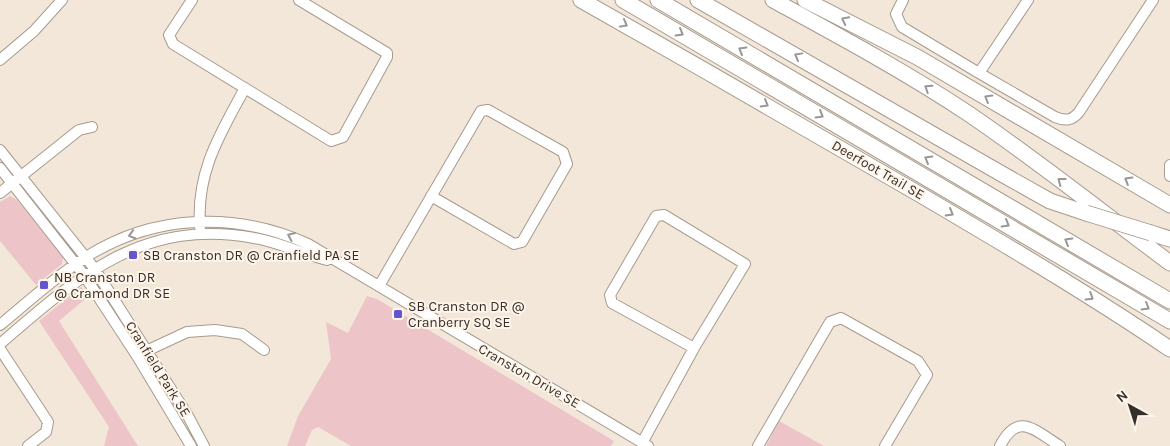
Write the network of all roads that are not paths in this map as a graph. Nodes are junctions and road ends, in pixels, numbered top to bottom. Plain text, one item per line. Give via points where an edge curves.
1 (62, 0) edge
2 (192, 0) edge
3 (300, 0) edge
4 (581, 0) edge
5 (623, 0) edge
6 (658, 0) edge
7 (698, 0) edge
8 (773, 0) edge
9 (806, 0) edge
10 (903, 0) edge
11 (1028, 0) edge
12 (1153, 0) edge
13 (0, 60) edge
14 (980, 73) junction
15 (245, 88) junction
16 (92, 127) dead end
17 (0, 150) edge
18 (1170, 165) edge
19 (0, 168) edge
20 (21, 176) junction
21 (1170, 176) edge
22 (12, 183) junction
23 (0, 193) edge
24 (431, 196) junction
25 (1170, 205) edge
26 (200, 221) junction
27 (201, 233) junction
28 (1170, 239) edge
29 (86, 257) junction
30 (332, 261) junction
31 (1170, 263) edge
32 (76, 264) junction
33 (94, 268) junction
34 (84, 275) junction
35 (379, 286) junction
36 (1170, 301) edge
37 (1170, 321) edge
38 (1133, 324) junction
39 (0, 325) edge
40 (0, 344) edge
41 (0, 348) edge
42 (694, 348) junction
43 (1170, 349) edge
44 (264, 350) dead end
45 (147, 351) junction
46 (137, 356) junction
47 (1170, 361) edge
48 (645, 444) edge
49 (28, 446) edge
50 (191, 446) edge
51 (204, 446) edge
52 (758, 446) edge
53 (885, 446) edge
54 (1000, 446) edge
55 (1060, 446) edge

1 - 13 street via 34,31
2 - 15 street via 169,35 173,44
3 - 15 street via 387,52 343,137 331,141
4 -> 38 highway, Deerfoot Trail SE via 882,172
5 -> 37 highway
36 -> 6 highway
28 -> 7 highway, bridge via 1050,200
31 -> 8 highway via 968,113 899,69
25 -> 9 highway via 917,57
10 - 14 street via 896,14 902,27
11 - 14 street
12 - 14 street via 1072,118 1055,117
15 - 26 street via 215,143 205,170
16 - 20 street via 79,130
17 - 20 street, Cranfield Park SE
18 - 21 street
19 - 22 street, Cranfield Park SE
20 - 22 street
20 - 29 street, Cranfield Park SE
22 - 23 street
22 - 32 street, Cranfield Park SE
24 - 24 street via 514,244 522,242 567,164 562,152 488,110 481,112
24 - 35 street
26 - 27 street
26 -> 29 street, Cranston Drive SE via 163,226 122,238
30 -> 26 street, Cranston Drive SE via 308,244 259,226
27 - 30 street, Cranston Drive SE via 253,238
27 - 33 street, Cranston Drive SE via 144,244
29 - 32 street, Cranston Drive SE
29 - 33 street, Cranfield Park SE
30 - 35 street, Cranston Drive SE
32 - 34 street, Cranfield Park SE
32 - 39 street, Cranston Drive SE
33 - 34 street, Cranston Drive SE
33 - 45 street, Cranfield Park SE
34 - 40 street, Cranston Drive SE
34 - 46 street, Cranfield Park SE
35 - 48 street, Cranston Drive SE
38 - 43 highway, Deerfoot Trail SE
38 - 47 highway
41 - 49 street via 48,422 46,432
42 - 42 street via 612,303 610,295 656,216 664,215 746,264
42 - 48 street
44 - 45 street via 242,334 215,330 187,332
45 - 46 street
45 - 51 street, Cranfield Park SE
46 - 50 street, Cranfield Park SE
52 - 53 street via 830,322 841,318 918,361 927,375
54 - 55 street via 1009,430 1026,425

